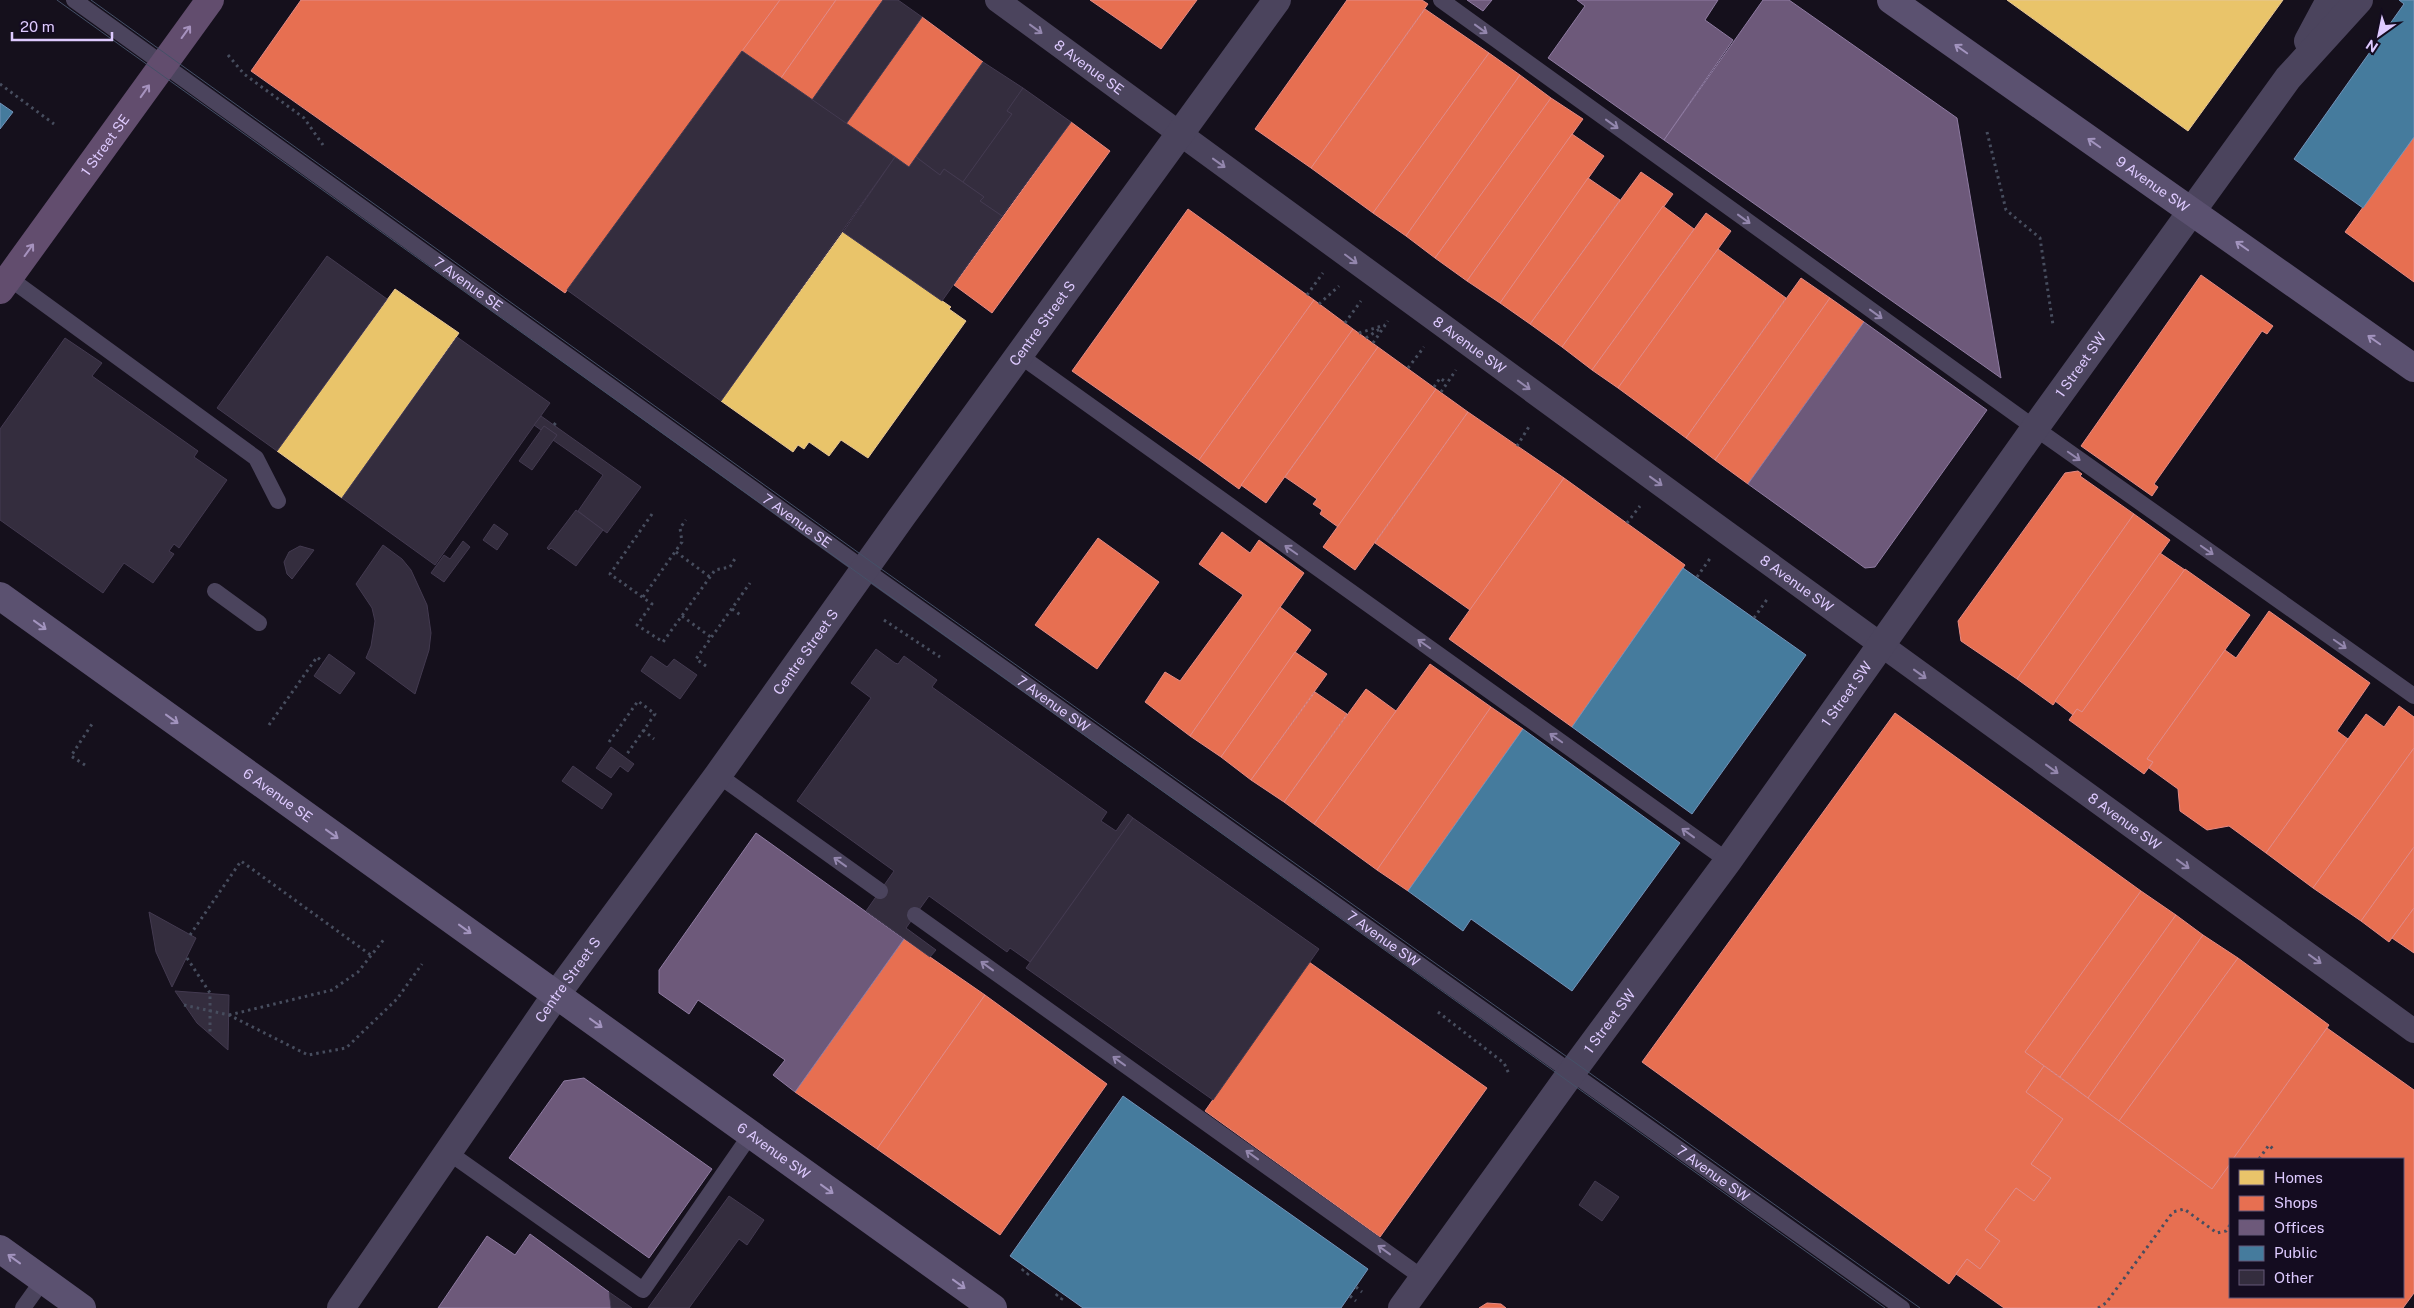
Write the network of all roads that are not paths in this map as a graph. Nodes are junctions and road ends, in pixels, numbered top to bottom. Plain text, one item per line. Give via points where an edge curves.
1 (74, 0) edge
2 (210, 0) edge
3 (997, 0) edge
4 (1276, 0) edge
5 (1441, 0) edge
6 (1891, 0) edge
7 (2330, 0) edge
8 (2359, 0) edge
9 (163, 65) junction
10 (2288, 78) junction
11 (1180, 134) junction
12 (2192, 210) junction
13 (4, 284) edge
14 (1019, 355) junction
15 (2414, 368) edge
16 (2035, 428) junction
17 (278, 501) dead end
18 (864, 570) junction
19 (215, 591) dead end
20 (0, 596) edge
21 (259, 623) dead end
22 (1881, 645) junction
23 (2414, 696) edge
24 (718, 775) junction
25 (1728, 861) junction
26 (880, 891) dead end
27 (915, 915) dead end
28 (556, 995) junction
29 (2414, 1031) edge
30 (1572, 1072) junction
31 (751, 1134) junction
32 (448, 1152) junction
33 (0, 1249) edge
34 (1423, 1278) junction
35 (43, 1280) junction
36 (23, 1308) edge
37 (82, 1308) edge
38 (341, 1308) edge
39 (993, 1308) edge
40 (1402, 1308) edge
41 (1902, 1308) edge

1 - 9 lane, 7 Avenue SE
9 -> 2 main road, 1 Street SE
3 -> 11 street, 8 Avenue SE
4 - 11 street, Centre Street S
5 -> 16 lane
12 -> 6 main road, 9 Avenue SW
7 - 10 street, 1 Street SW
8 - 10 street, 1 Street SW
13 -> 9 main road, 1 Street SE
9 - 18 lane, 7 Avenue SE
10 - 12 street, 1 Street SW
11 - 14 street, Centre Street S
11 -> 22 street, 8 Avenue SW
15 -> 12 main road, 9 Avenue SW
12 - 16 street, 1 Street SW
13 - 17 lane via 256,458
14 - 18 street, Centre Street S
25 -> 14 lane
16 - 22 street, 1 Street SW
16 -> 23 lane
18 - 24 street, Centre Street S
18 - 30 lane, 7 Avenue SW
19 - 21 lane
20 -> 28 main road, 6 Avenue SE
22 - 25 street, 1 Street SW
22 -> 29 street, 8 Avenue SW
26 -> 24 lane
24 - 28 street, Centre Street S
25 - 30 street, 1 Street SW
34 -> 27 lane
28 -> 31 main road, 6 Avenue SW
28 - 32 street, Centre Street S
30 - 34 street, 1 Street SW
30 - 41 lane, 7 Avenue SW
31 - 32 lane via 643,1290
31 -> 39 main road, 6 Avenue SW
32 - 38 street, Centre Street S
35 -> 33 main road
34 - 40 street, 1 Street SW
35 - 36 lane
35 - 37 main road

